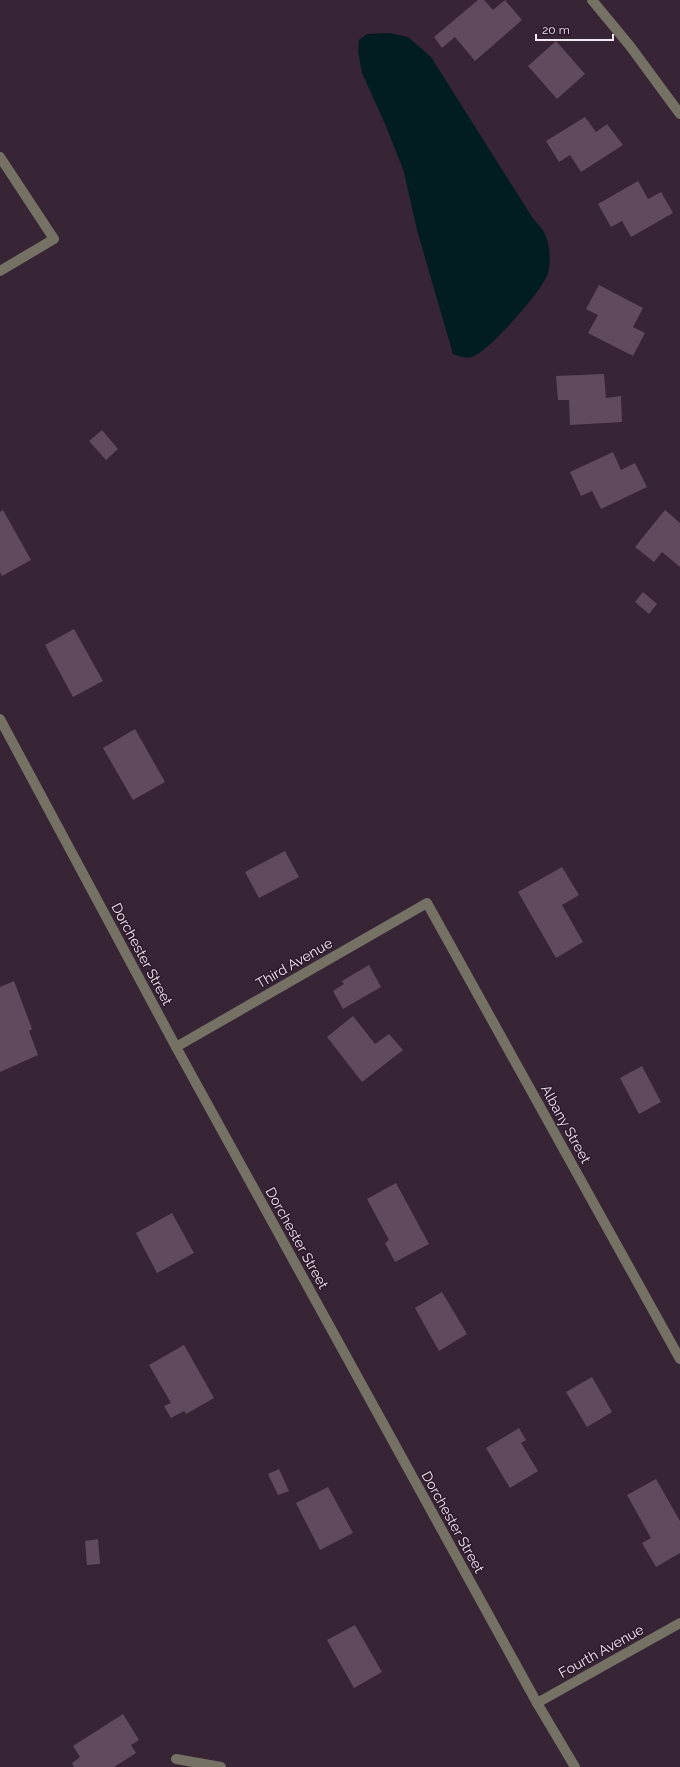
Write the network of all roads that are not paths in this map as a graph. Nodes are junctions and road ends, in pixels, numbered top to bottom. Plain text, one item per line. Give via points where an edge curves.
1 (592, 0) edge
2 (680, 114) edge
3 (0, 157) edge
4 (0, 271) edge
5 (0, 719) edge
6 (427, 903) joint
7 (176, 1047) junction
8 (680, 1359) edge
9 (680, 1623) edge
10 (537, 1704) junction
11 (176, 1759) dead end
12 (221, 1767) edge
13 (575, 1767) edge

1 - 2 street
3 - 4 street via 54,239
5 - 7 street, Dorchester Street
6 - 7 street, Third Avenue
6 - 8 street, Albany Street
7 - 10 street, Dorchester Street
9 - 10 street, Fourth Avenue
10 - 13 street, Dorchester Street
11 - 12 street

